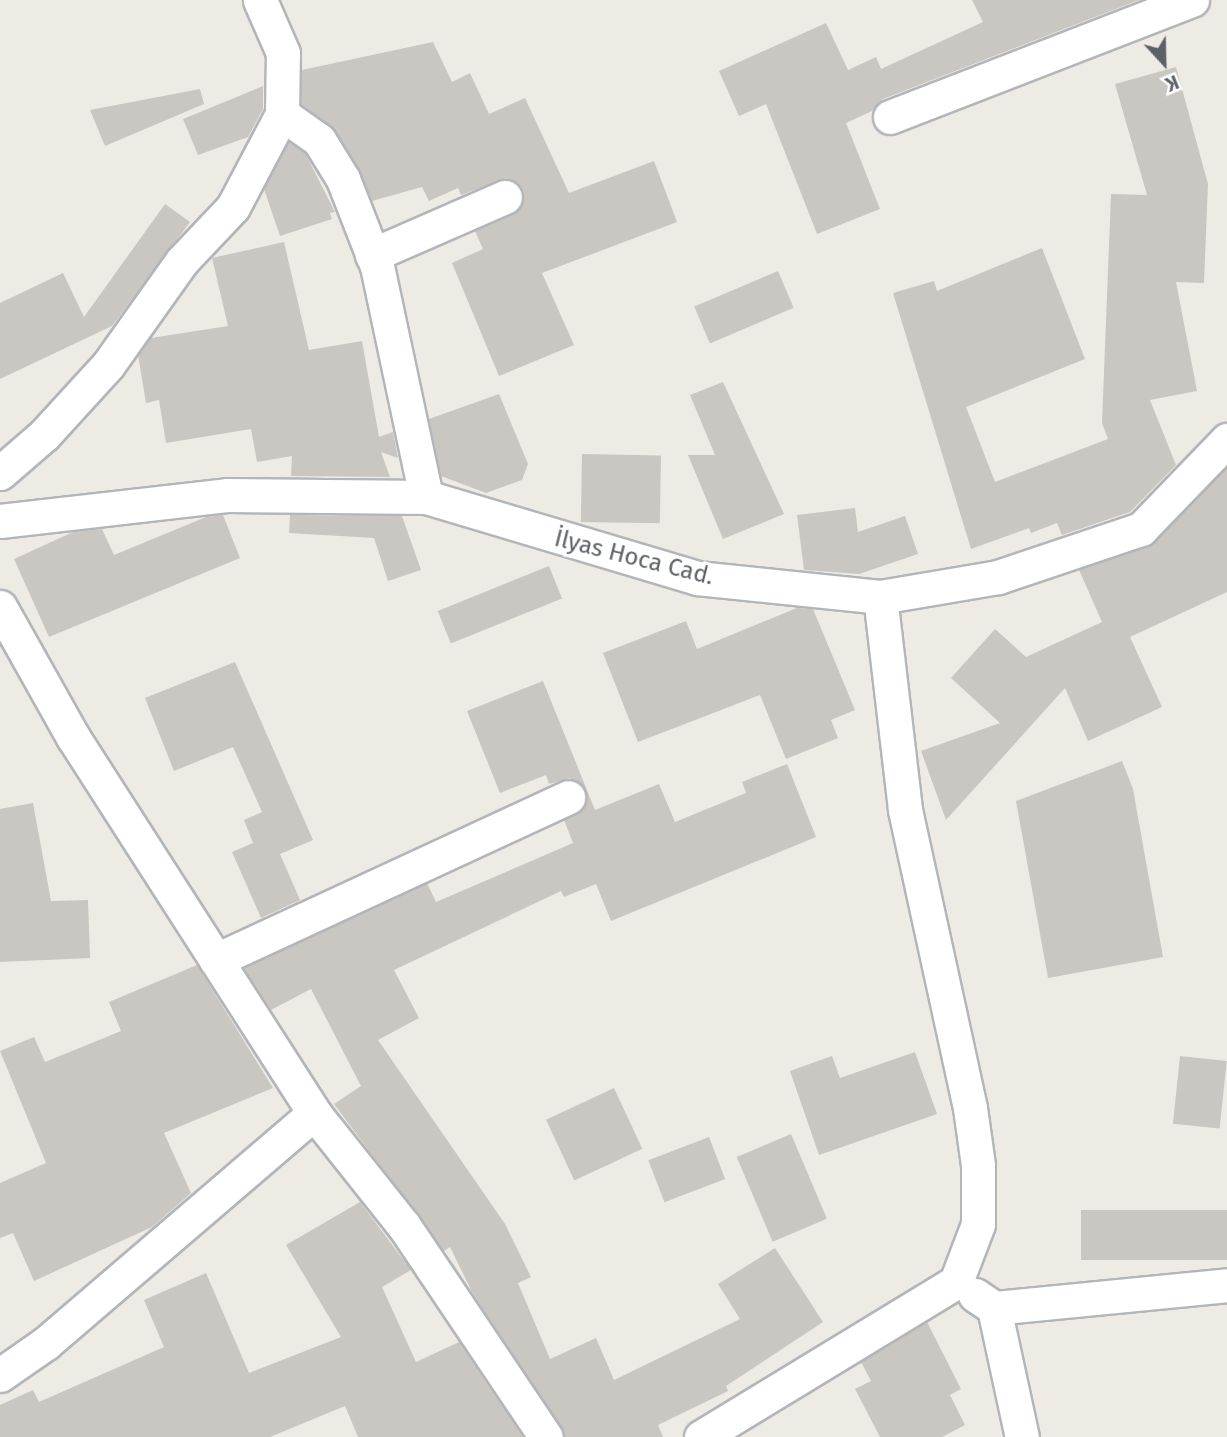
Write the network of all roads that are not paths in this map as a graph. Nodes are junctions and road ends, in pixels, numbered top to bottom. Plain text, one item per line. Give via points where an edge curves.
1 (260, 0) edge
2 (1192, 0) edge
3 (282, 114) junction
4 (890, 117) dead end
5 (505, 197) dead end
6 (372, 255) junction
7 (1227, 440) edge
8 (0, 473) edge
9 (426, 497) junction
10 (0, 521) edge
11 (880, 597) junction
12 (0, 607) edge
13 (568, 797) dead end
14 (216, 960) junction
15 (314, 1113) junction
16 (956, 1282) junction
17 (1227, 1284) edge
18 (994, 1308) junction
19 (0, 1375) edge
20 (546, 1437) edge
21 (701, 1437) edge
22 (1022, 1437) edge

1 - 3 street via 283,53
2 - 4 street
3 - 6 street via 319,140 343,179
3 - 8 street via 233,207 182,261 108,365 44,435
5 - 6 street
6 - 9 street
7 - 11 street, İlyas Hoca Cad. via 1141,530 998,577
9 - 10 street, İlyas Hoca Cad. via 227,495
9 - 11 street, İlyas Hoca Cad. via 697,579
11 - 16 street via 905,809 942,970 978,1165 978,1224
12 - 14 street via 73,737
13 - 14 street
14 - 15 street
15 - 19 street via 46,1343
15 - 20 street via 404,1226
16 - 18 street
16 - 21 street
17 - 18 street
18 - 22 street

